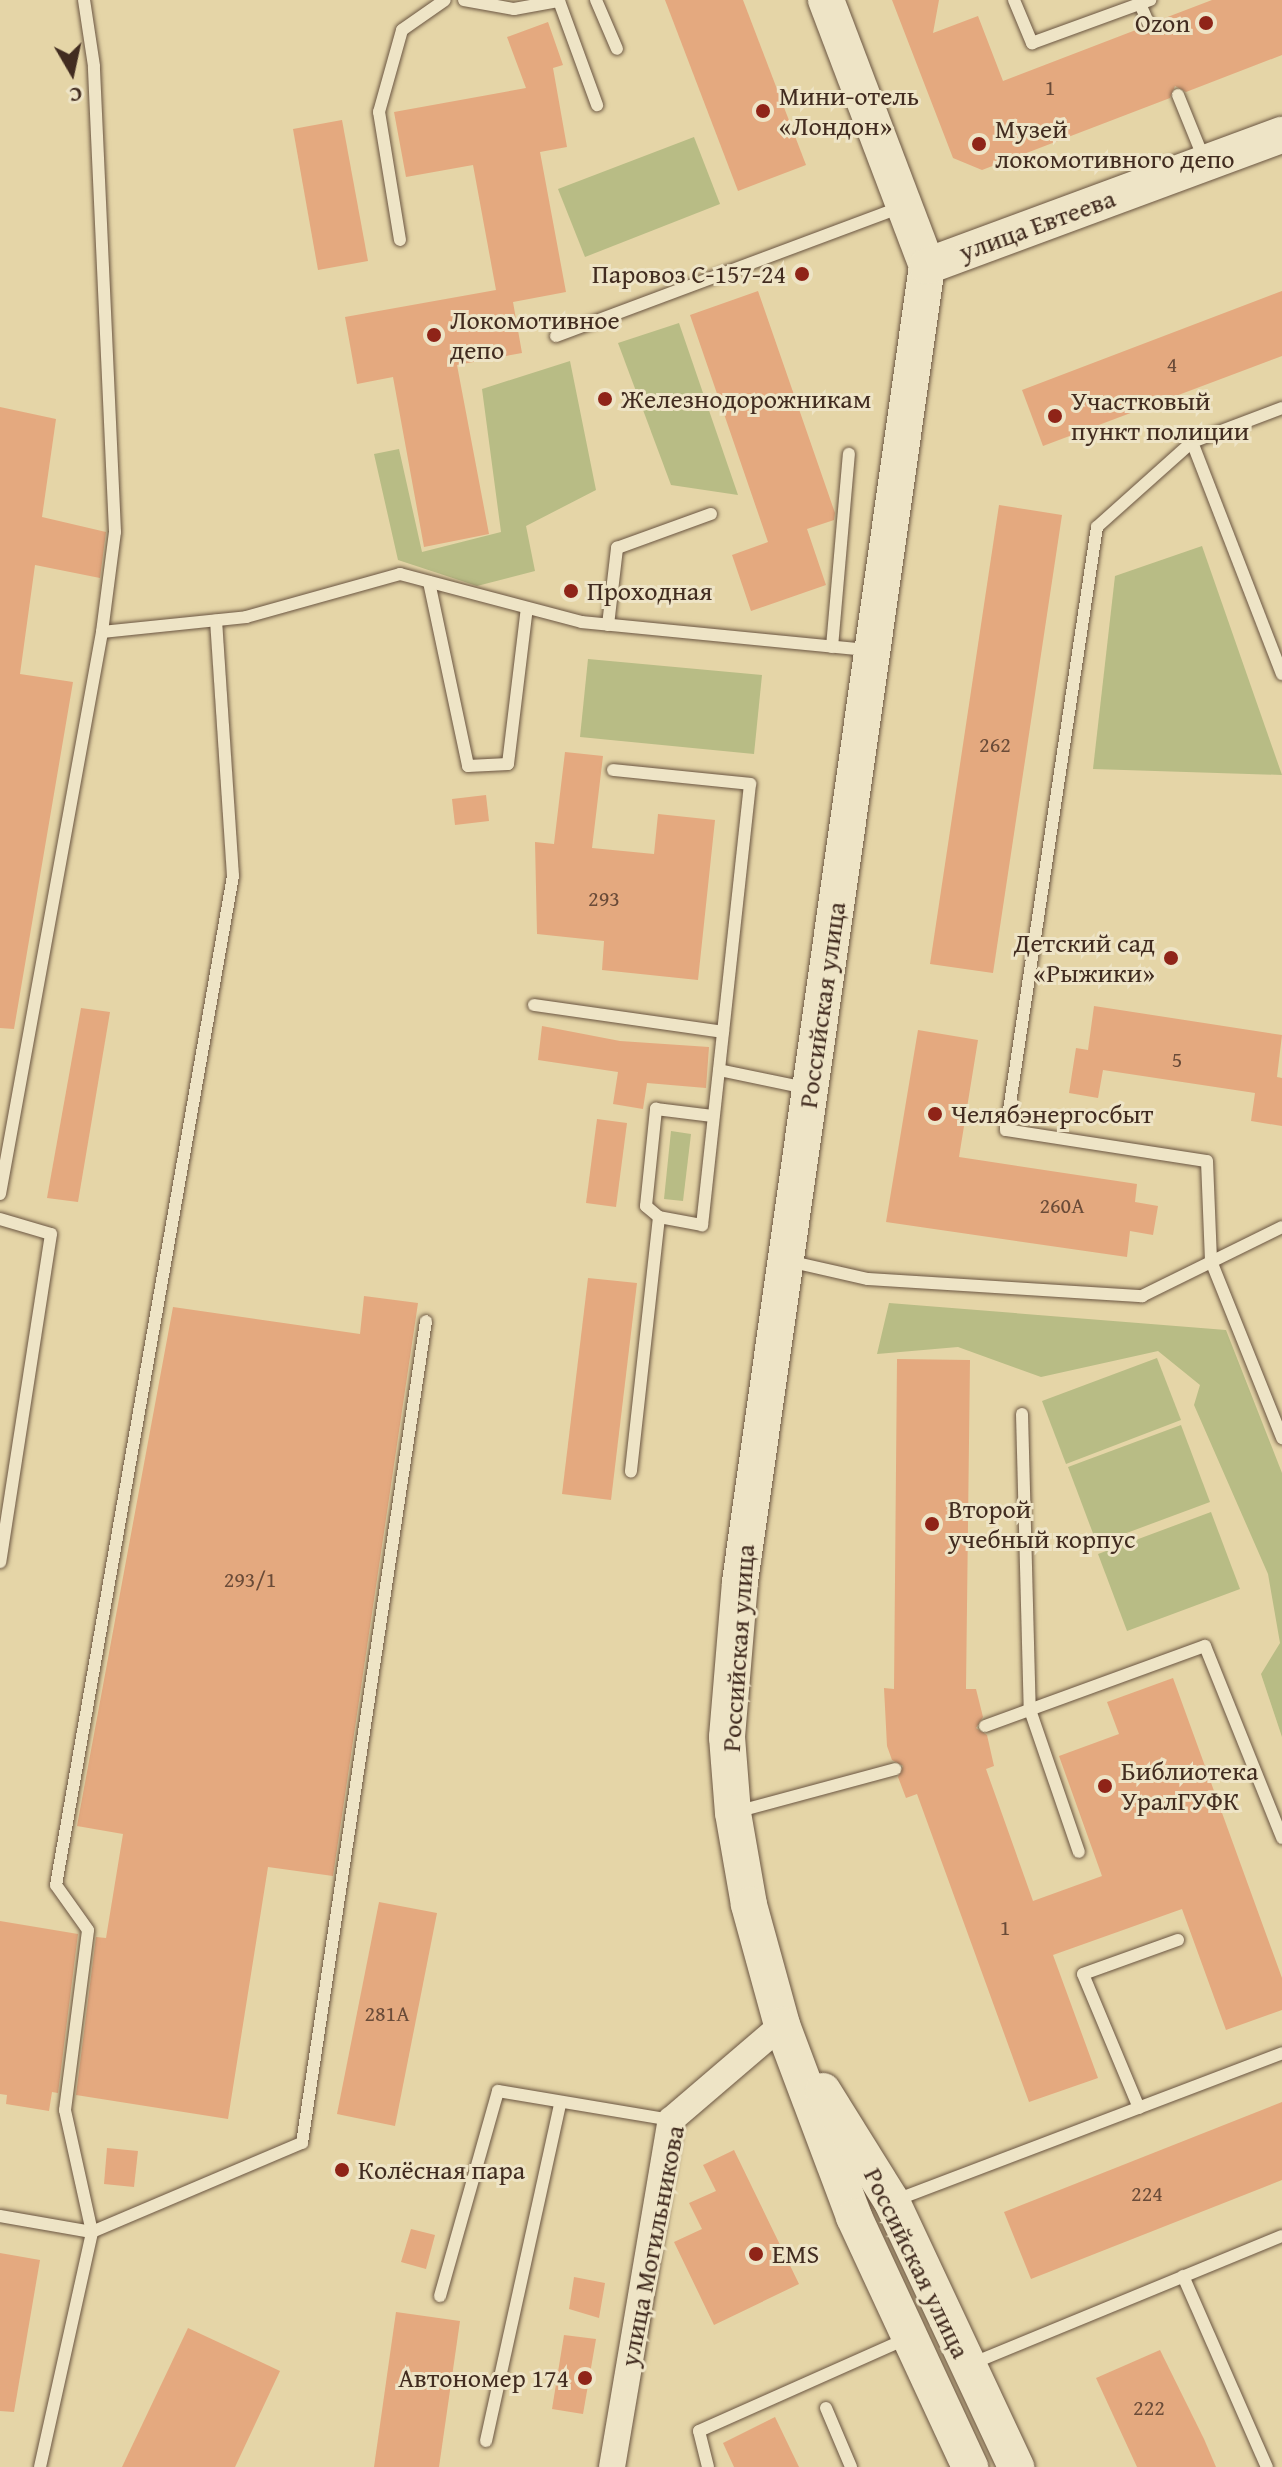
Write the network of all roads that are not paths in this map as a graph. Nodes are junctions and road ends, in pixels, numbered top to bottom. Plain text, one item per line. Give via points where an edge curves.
1 (84, 0) edge
2 (445, 0) edge
3 (464, 0) edge
4 (596, 0) edge
5 (826, 0) edge
6 (1014, 0) edge
7 (1145, 2) edge
8 (1120, 5) edge
9 (1149, 24) dead end
10 (617, 49) dead end
11 (1178, 95) dead end
12 (597, 105) dead end
13 (1282, 135) edge
14 (1206, 163) junction
15 (904, 205) junction
16 (400, 240) dead end
17 (927, 266) junction
18 (556, 336) dead end
19 (1282, 408) edge
20 (1192, 442) junction
21 (849, 454) dead end
22 (711, 514) dead end
23 (429, 582) junction
24 (527, 608) junction
25 (216, 621) junction
26 (608, 625) junction
27 (102, 632) junction
28 (832, 647) junction
29 (872, 650) junction
30 (1282, 674) edge
31 (613, 770) dead end
32 (534, 1005) dead end
33 (723, 1032) junction
34 (719, 1070) junction
35 (810, 1089) junction
36 (713, 1116) junction
37 (0, 1194) edge
38 (659, 1217) junction
39 (0, 1219) edge
40 (1282, 1227) edge
41 (787, 1261) junction
42 (1211, 1261) junction
43 (426, 1321) dead end
44 (1022, 1414) dead end
45 (1282, 1438) edge
46 (631, 1471) dead end
47 (0, 1562) edge
48 (1030, 1710) junction
49 (985, 1726) dead end
50 (895, 1769) dead end
51 (733, 1813) junction
52 (1282, 1838) edge
53 (1079, 1852) dead end
54 (1178, 1940) dead end
55 (782, 2025) junction
56 (1282, 2053) edge
57 (560, 2104) junction
58 (1139, 2108) junction
59 (671, 2120) junction
60 (892, 2202) junction
61 (0, 2216) edge
62 (92, 2232) junction
63 (1282, 2236) edge
64 (1183, 2276) junction
65 (440, 2296) dead end
66 (910, 2337) junction
67 (968, 2365) junction
68 (826, 2408) dead end
69 (486, 2441) dead end
70 (40, 2467) edge
71 (612, 2467) edge
72 (708, 2467) edge
73 (851, 2467) edge
74 (970, 2467) edge
75 (1016, 2467) edge
76 (1267, 2467) edge

1 - 27 lane via 94,66 115,532
2 - 16 lane via 402,30 379,112
3 - 12 lane via 514,9 559,1
4 - 10 lane
5 - 15 main road, Российская улица
6 - 8 lane via 1032,43
7 - 8 lane
7 - 9 lane
11 - 14 lane
13 - 14 main road, улица Евтеева
14 - 17 main road, улица Евтеева
15 - 17 main road, Российская улица
15 - 18 lane
17 - 29 main road, Российская улица
19 - 20 lane
20 - 30 lane
20 - 42 lane via 1097,527 1006,1130 1207,1161
21 - 28 lane
22 - 26 lane via 617,548
23 - 24 lane
23 - 24 lane via 468,766 508,764
23 - 25 lane via 400,574
24 - 26 lane
25 - 27 lane
25 - 62 lane via 233,876 56,1885 88,1930 65,2110
26 - 28 lane
27 - 37 lane
28 - 29 lane
29 - 35 main road, Российская улица
31 - 33 lane via 750,784
32 - 33 lane
33 - 34 lane
34 - 35 lane
34 - 36 lane
35 - 41 main road, Российская улица
36 - 38 lane via 702,1225
36 - 38 lane via 656,1109 646,1206
38 - 46 lane
39 - 47 lane via 51,1234
40 - 42 lane
41 - 42 lane via 868,1279 1142,1296
41 - 51 main road, Российская улица via 740,1582 727,1737
42 - 45 lane
43 - 62 lane via 302,2143
44 - 48 lane
48 - 49 lane
48 - 52 lane via 1205,1646
48 - 53 lane
50 - 51 lane
51 - 55 main road, Российская улица via 749,1905
54 - 58 lane via 1083,1974
55 - 59 street, улица Могильникова
55 - 60 main road, Российская улица
55 - 66 main road, Российская улица via 854,2217
56 - 58 lane
57 - 59 lane
57 - 65 lane via 498,2091
57 - 69 lane
58 - 60 lane
59 - 71 street, улица Могильникова
60 - 67 main road, Российская улица
61 - 62 lane
62 - 70 lane
63 - 64 lane
64 - 67 lane
64 - 76 lane
66 - 72 lane via 699,2431
66 - 74 main road, Российская улица
67 - 75 main road, Российская улица
68 - 73 lane

